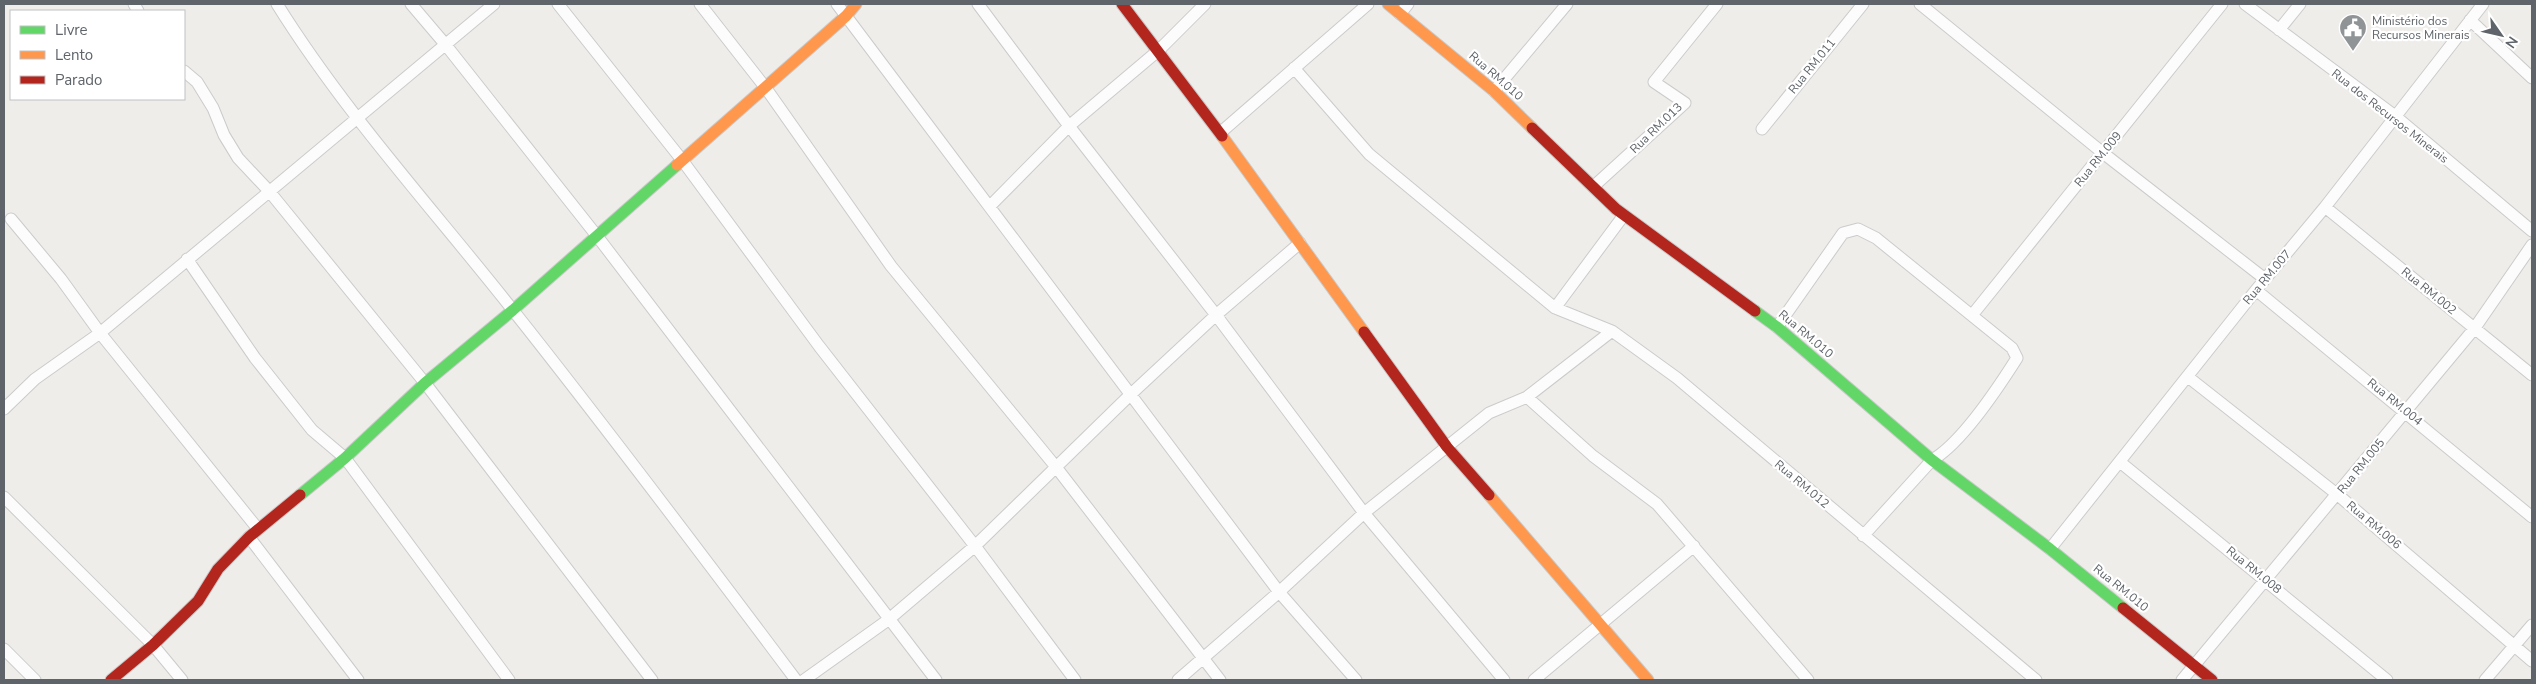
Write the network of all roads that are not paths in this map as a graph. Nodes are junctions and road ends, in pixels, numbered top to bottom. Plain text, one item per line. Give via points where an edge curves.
1 (277, 4) edge
2 (410, 4) edge
3 (494, 4) edge
4 (558, 4) edge
5 (700, 4) edge
6 (837, 4) edge
7 (856, 4) edge
8 (978, 4) edge
9 (1122, 4) edge
10 (1205, 4) edge
11 (1368, 4) edge
12 (1388, 4) edge
13 (1408, 4) edge
14 (1567, 4) edge
15 (1716, 4) edge
16 (1863, 4) edge
17 (1920, 4) edge
18 (2222, 4) edge
19 (2245, 4) edge
20 (2300, 4) edge
21 (2483, 4) edge
22 (1400, 14) junction
23 (846, 16) junction
24 (2470, 20) junction
25 (2279, 30) junction
26 (445, 44) junction
27 (1159, 50) junction
28 (1294, 68) junction
29 (185, 72) edge
30 (2532, 78) edge
31 (765, 87) junction
32 (1494, 91) junction
33 (2395, 116) junction
34 (357, 117) junction
35 (1069, 126) junction
36 (1762, 129) dead end
37 (1220, 133) junction
38 (2103, 153) junction
39 (682, 160) junction
40 (1594, 186) junction
41 (269, 191) junction
42 (990, 206) junction
43 (2325, 206) junction
44 (1624, 215) junction
45 (11, 219) dead end
46 (2532, 231) edge
47 (596, 236) junction
48 (1300, 243) junction
49 (2532, 246) edge
50 (187, 259) junction
51 (2265, 279) junction
52 (2256, 290) junction
53 (1555, 308) junction
54 (513, 310) junction
55 (1216, 314) junction
56 (1973, 314) junction
57 (1777, 327) junction
58 (2474, 329) junction
59 (1612, 332) junction
60 (100, 333) junction
61 (2532, 375) edge
62 (2188, 376) junction
63 (425, 383) junction
64 (1130, 395) junction
65 (1527, 397) junction
66 (4, 409) edge
67 (2406, 411) junction
68 (1447, 447) junction
69 (345, 458) junction
70 (1932, 460) junction
71 (2120, 462) junction
72 (1056, 467) junction
73 (2338, 495) junction
74 (4, 496) edge
75 (1364, 513) junction
76 (2532, 517) edge
77 (258, 529) junction
78 (1863, 536) junction
79 (249, 537) junction
80 (975, 546) junction
81 (1694, 546) junction
82 (2050, 549) junction
83 (2266, 579) junction
84 (1279, 592) junction
85 (888, 620) junction
86 (1600, 625) junction
87 (2532, 625) edge
88 (153, 645) junction
89 (2514, 645) junction
90 (4, 649) edge
91 (1201, 657) junction
92 (2532, 661) edge
93 (2194, 665) junction
94 (36, 680) edge
95 (111, 680) edge
96 (182, 680) edge
97 (358, 680) edge
98 (509, 680) edge
99 (652, 680) edge
100 (796, 680) edge
101 (804, 680) edge
102 (936, 680) edge
103 (1075, 680) edge
104 (1178, 680) edge
105 (1220, 680) edge
106 (1356, 680) edge
107 (1504, 680) edge
108 (1534, 680) edge
109 (1648, 680) edge
110 (1808, 680) edge
111 (2036, 680) edge
112 (2182, 680) edge
113 (2212, 680) edge
114 (2387, 680) edge
115 (2484, 680) edge

1 - 34 street via 316,64
2 - 26 street
3 - 26 street
4 - 39 street
5 - 31 street
6 - 23 street
7 - 23 street
8 - 35 street
9 - 27 street
10 - 27 street
11 - 28 street
12 - 22 street, Rua RM.010
13 - 22 street
14 - 32 street
15 - 40 street, Rua RM.013 via 1654,82 1685,104
16 - 36 street, Rua RM.011
17 - 38 street
18 - 38 street, Rua RM.009
19 - 25 street, Rua dos Recursos Minerais
20 - 25 street
21 - 24 street, Rua RM.007
22 - 32 street, Rua RM.010
23 - 31 street
23 - 42 street
24 - 30 street
24 - 33 street, Rua RM.007
25 - 33 street, Rua dos Recursos Minerais
26 - 34 street
26 - 47 street
27 - 35 street
27 - 37 street
28 - 37 street
28 - 53 street, Rua RM.012 via 1369,154
29 - 41 street via 196,82 213,108 238,158
31 - 39 street
31 - 72 street via 891,266
32 - 40 street, Rua RM.010
33 - 43 street, Rua RM.007
33 - 46 street, Rua dos Recursos Minerais
34 - 41 street
34 - 54 street
35 - 42 street
35 - 55 street
37 - 48 street
38 - 51 street
38 - 56 street, Rua RM.009
39 - 47 street
39 - 80 street via 819,346
40 - 44 street, Rua RM.010
41 - 50 street
41 - 63 street
42 - 64 street
43 - 51 street, Rua RM.007
43 - 58 street, Rua RM.002
44 - 53 street
44 - 57 street, Rua RM.010
45 - 60 street
47 - 54 street
47 - 85 street
48 - 55 street
48 - 68 street
49 - 58 street, Rua RM.005
50 - 60 street
50 - 69 street via 255,358 300,416
51 - 52 street, Rua RM.007
52 - 62 street, Rua RM.007
52 - 67 street, Rua RM.004
53 - 59 street, Rua RM.012
54 - 63 street
54 - 100 street
55 - 64 street
55 - 75 street
56 - 57 street via 1876,238 1858,229 1843,233
56 - 70 street via 2012,348 2017,358 1996,390 1945,453
57 - 70 street, Rua RM.010
58 - 61 street, Rua RM.002
58 - 67 street, Rua RM.005
59 - 65 street
59 - 78 street, Rua RM.012 via 1677,378
60 - 66 street via 35,379
60 - 77 street
62 - 71 street, Rua RM.007
62 - 73 street, Rua RM.006
63 - 69 street
63 - 99 street
64 - 72 street
64 - 84 street
65 - 68 street via 1489,413
65 - 81 street via 1593,456 1658,504
67 - 73 street, Rua RM.005
67 - 76 street, Rua RM.004
68 - 75 street
68 - 86 street
69 - 77 street
69 - 98 street
70 - 78 street
70 - 82 street, Rua RM.010
71 - 82 street, Rua RM.007
71 - 83 street, Rua RM.008
72 - 80 street
72 - 91 street
73 - 83 street, Rua RM.005
73 - 89 street, Rua RM.006
74 - 88 street
75 - 84 street
75 - 107 street
77 - 79 street
78 - 111 street, Rua RM.012
79 - 88 street via 218,569 198,601
79 - 97 street
80 - 85 street
80 - 103 street
81 - 86 street
81 - 110 street
82 - 93 street, Rua RM.010
83 - 93 street, Rua RM.005
83 - 114 street, Rua RM.008
84 - 91 street
84 - 106 street
85 - 101 street
85 - 102 street
86 - 108 street
86 - 109 street
87 - 89 street
88 - 95 street
88 - 96 street
89 - 92 street, Rua RM.006
89 - 115 street
90 - 94 street
91 - 104 street
91 - 105 street
93 - 112 street, Rua RM.005
93 - 113 street, Rua RM.010

